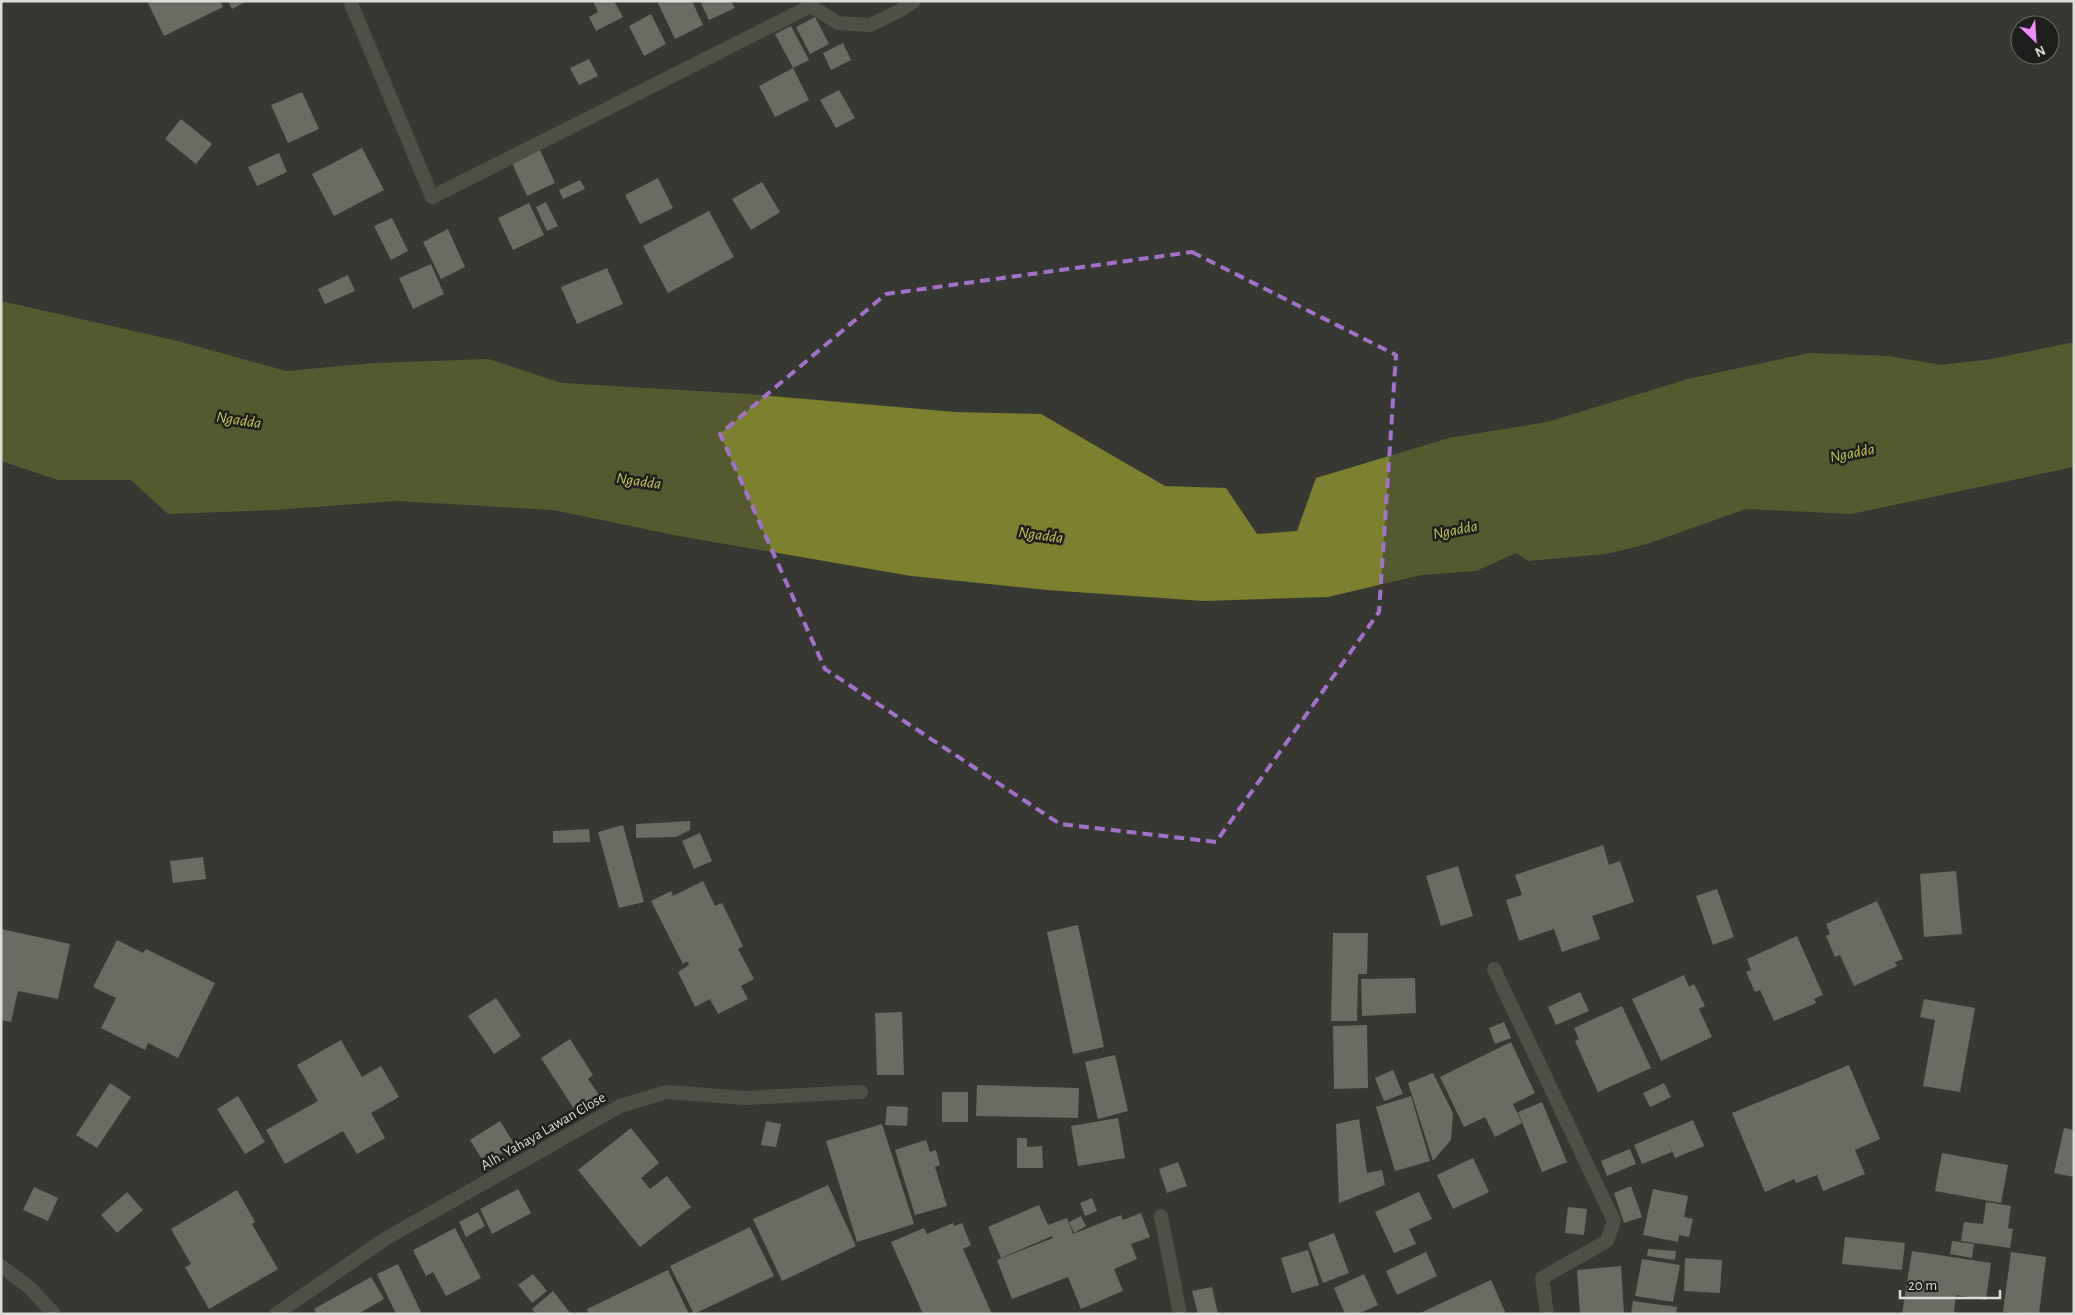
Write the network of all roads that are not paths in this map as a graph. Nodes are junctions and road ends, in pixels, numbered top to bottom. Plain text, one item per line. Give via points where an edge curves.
1 (350, 1) edge
2 (914, 1) edge
3 (810, 4) edge
4 (1494, 969) dead end
5 (861, 1092) dead end
6 (1161, 1216) dead end
7 (1, 1266) edge
8 (54, 1314) edge
9 (276, 1314) edge
10 (1180, 1314) edge
11 (1547, 1314) edge

1 - 3 street via 432,197
2 - 3 street via 870,25 838,23
4 - 11 street via 1614,1221 1607,1240 1542,1278
5 - 9 street, Alh. Yahaya Lawan Close via 745,1098 667,1092 620,1106 385,1239
6 - 10 street
7 - 8 street via 30,1288

